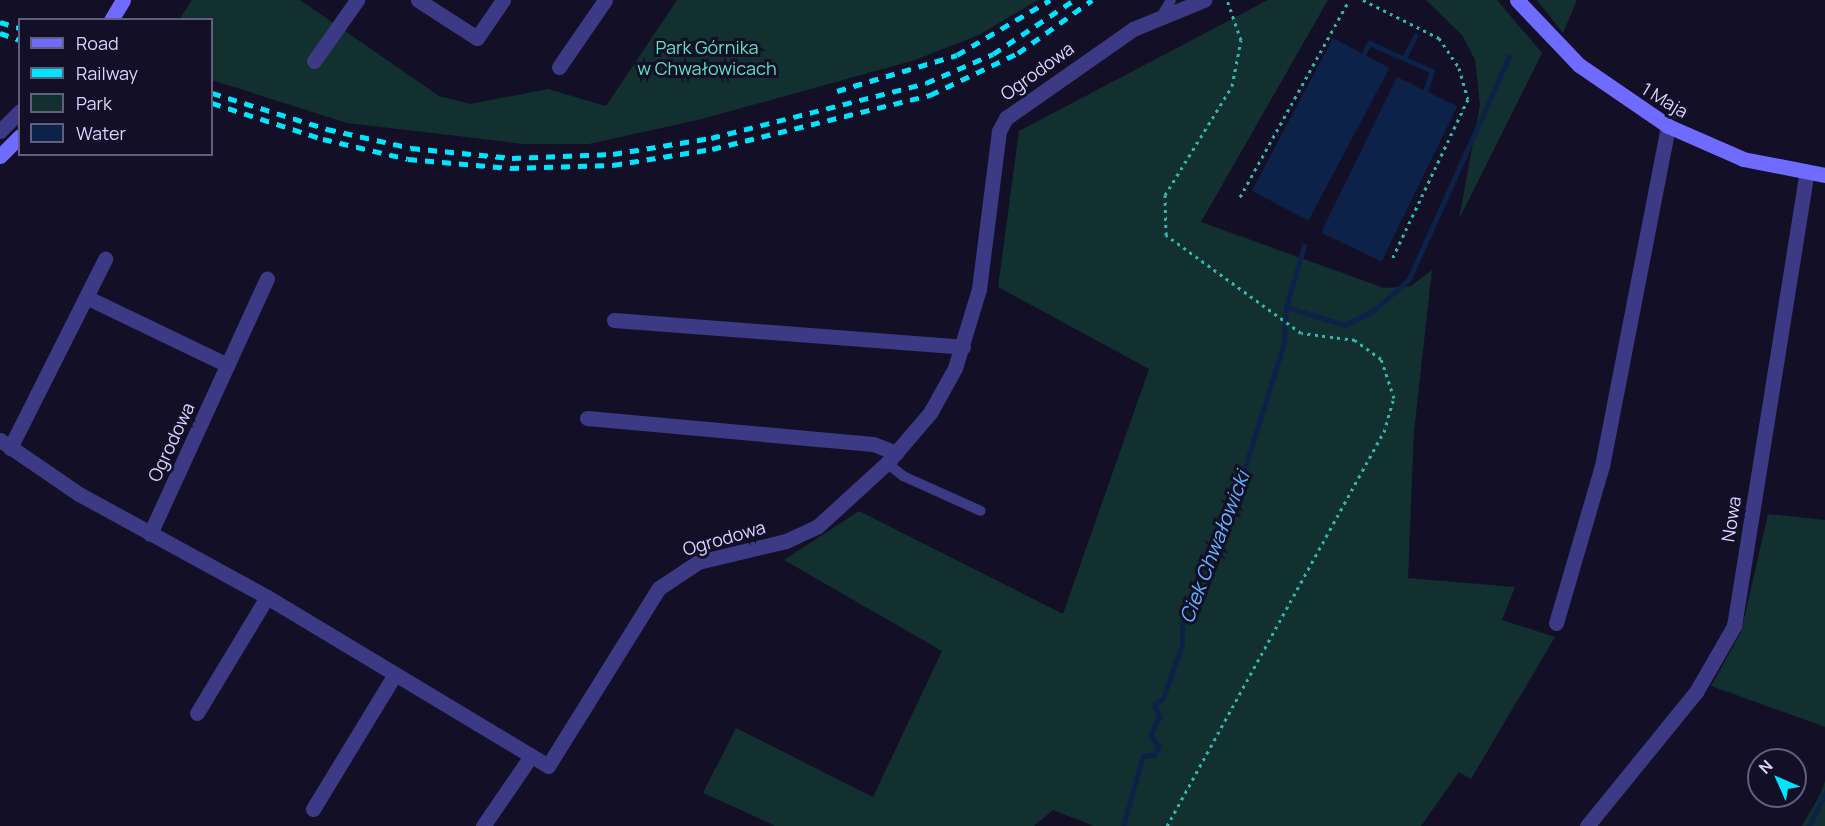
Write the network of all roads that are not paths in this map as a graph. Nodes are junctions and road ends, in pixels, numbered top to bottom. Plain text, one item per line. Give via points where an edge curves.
1 (123, 0) edge
2 (357, 0) edge
3 (418, 0) edge
4 (503, 0) edge
5 (1171, 0) edge
6 (1204, 0) edge
7 (1517, 0) edge
8 (601, 1) edge
9 (1162, 15) junction
10 (112, 18) edge
11 (314, 61) dead end
12 (559, 67) dead end
13 (18, 113) edge
14 (1668, 126) junction
15 (0, 131) edge
16 (18, 138) edge
17 (0, 156) edge
18 (1807, 172) junction
19 (1825, 175) edge
20 (105, 259) dead end
21 (267, 279) dead end
22 (86, 297) junction
23 (614, 320) dead end
24 (963, 347) junction
25 (227, 365) junction
26 (587, 418) dead end
27 (5, 444) edge
28 (891, 458) junction
29 (981, 511) dead end
30 (150, 534) junction
31 (267, 597) junction
32 (1556, 624) dead end
33 (395, 674) junction
34 (197, 713) dead end
35 (531, 756) junction
36 (313, 809) dead end
37 (483, 826) edge
38 (1587, 826) edge

1 - 10 main road
2 - 11 street
3 - 4 street via 477,38
5 - 9 lane
6 - 9 street, Ogrodowa
7 - 14 main road, 1 Maja via 1579,65
8 - 12 street
9 - 24 street, Ogrodowa via 1027,100 1002,124 988,249
13 - 15 street
14 - 18 main road, 1 Maja via 1743,159
14 - 32 street via 1602,466
16 - 17 main road
18 - 19 main road, 1 Maja
18 - 38 street, Nowa via 1734,626 1696,692
20 - 22 street, Ogrodowa
21 - 25 street, Ogrodowa
22 - 25 street
22 - 27 street, Ogrodowa
23 - 24 street
24 - 28 street, Ogrodowa via 940,397
25 - 30 street, Ogrodowa
26 - 28 street via 873,444
27 - 30 street, Ogrodowa
28 - 29 lane
28 - 35 street, Ogrodowa via 808,531 698,562 667,580 637,615 548,766
30 - 31 street, Ogrodowa
31 - 33 street, Ogrodowa
31 - 34 street
33 - 35 street, Ogrodowa
33 - 36 street
35 - 37 street

